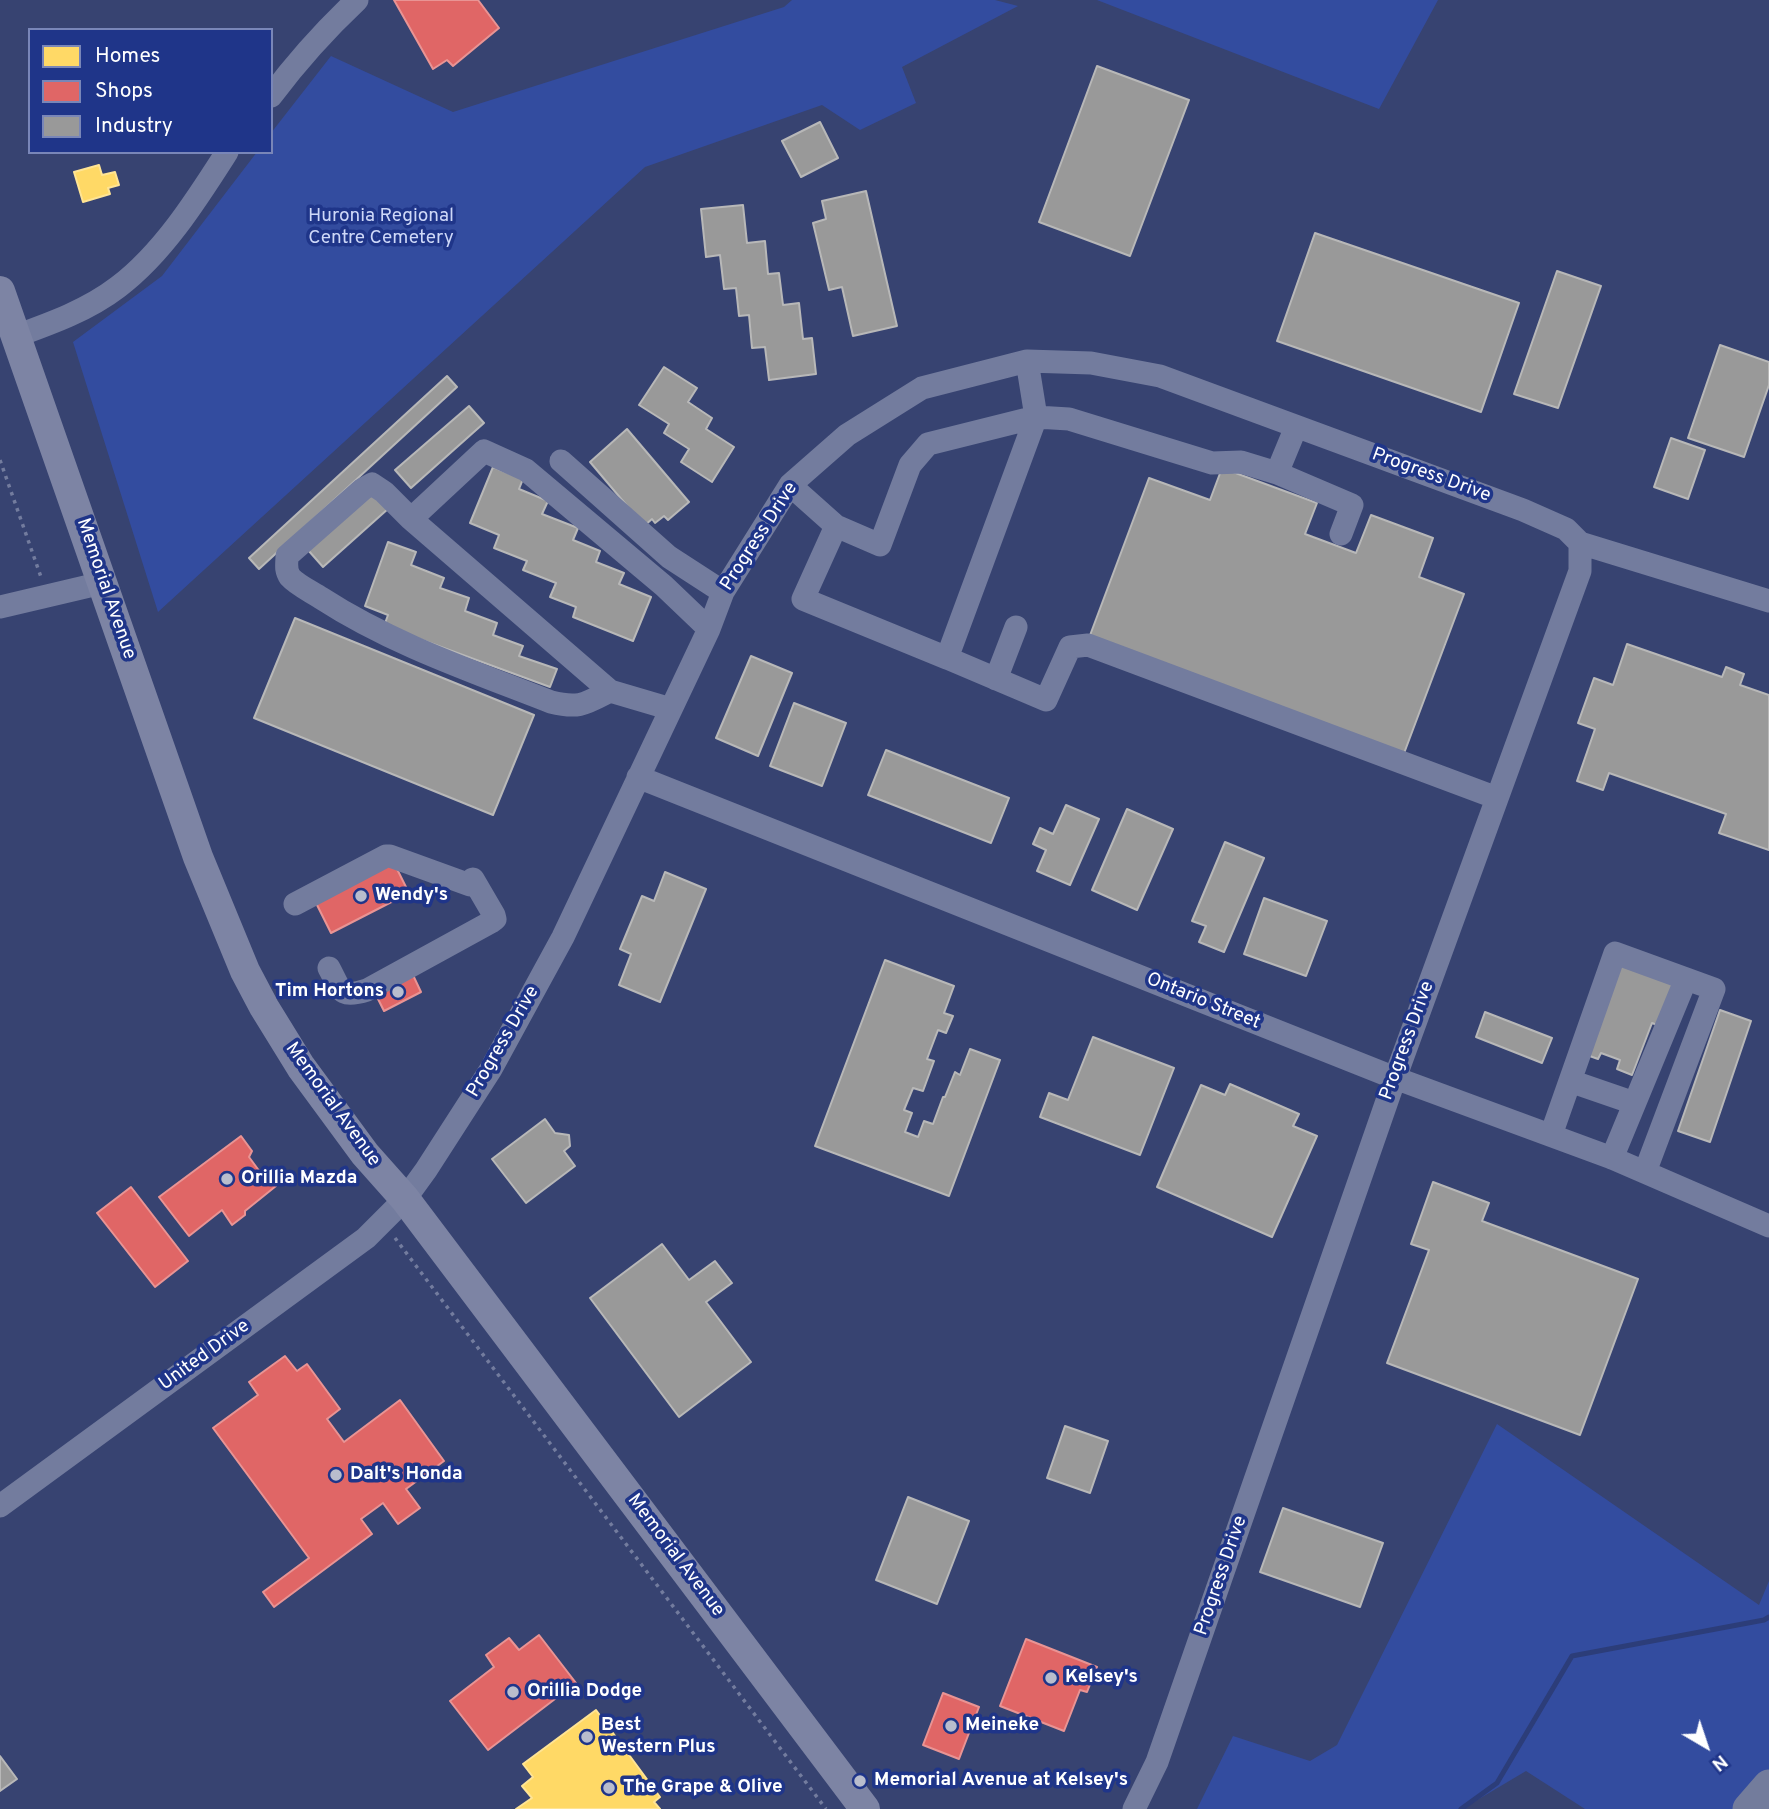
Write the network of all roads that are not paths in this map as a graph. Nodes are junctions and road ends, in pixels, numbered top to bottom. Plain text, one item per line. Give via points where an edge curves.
1 (357, 0) edge
2 (273, 93) edge
3 (226, 154) edge
4 (0, 290) edge
5 (16, 336) junction
6 (1027, 361) junction
7 (1036, 417) junction
8 (1296, 426) junction
9 (561, 461) dead end
10 (1277, 474) junction
11 (789, 485) junction
12 (411, 519) junction
13 (836, 526) junction
14 (1341, 534) dead end
15 (1580, 543) junction
16 (102, 583) junction
17 (723, 592) junction
18 (1769, 601) edge
19 (0, 607) edge
20 (1016, 628) dead end
21 (709, 629) junction
22 (947, 658) junction
23 (996, 679) junction
24 (610, 691) junction
25 (671, 709) junction
26 (638, 777) junction
27 (1497, 798) junction
28 (295, 904) dead end
29 (329, 968) dead end
30 (1686, 979) junction
31 (1395, 1078) junction
32 (1570, 1082) junction
33 (1634, 1103) junction
34 (1551, 1135) junction
35 (1612, 1158) junction
36 (1645, 1172) junction
37 (405, 1199) junction
38 (1769, 1226) edge
39 (0, 1506) edge
40 (1769, 1786) edge
41 (865, 1809) edge
42 (1134, 1809) edge
43 (1749, 1809) edge

1 - 2 street via 299,58
3 - 5 street via 151,257 119,286 62,319
4 - 5 main road, Memorial Avenue
5 - 16 main road, Memorial Avenue
6 - 7 street
6 - 8 street, Progress Drive via 1091,363 1160,376
6 - 11 street, Progress Drive via 922,388 847,435
7 - 10 street via 1069,419 1212,463 1241,462
7 - 13 street via 928,444 910,465 880,545
7 - 22 street
8 - 10 street
8 - 15 street, Progress Drive via 1523,510 1566,530
9 - 17 street via 669,557
10 - 14 street via 1352,505
11 - 13 street
11 - 17 street, Progress Drive
12 - 21 street via 484,451 526,470
12 - 24 street
12 - 24 street via 372,484 287,556 286,568 313,593 377,632 551,702 587,704
13 - 22 street via 803,599
15 - 18 street
15 - 27 street, Progress Drive via 1580,570
16 - 19 street
16 - 37 main road, Memorial Avenue via 198,857 245,971 301,1067
17 - 21 street, Progress Drive
20 - 23 street
21 - 25 street, Progress Drive
22 - 23 street
23 - 27 street via 1046,699 1070,647 1088,645
24 - 25 street
25 - 26 street, Progress Drive
26 - 31 street, Ontario Street
26 - 37 street, Progress Drive via 563,937 491,1069
27 - 31 street, Progress Drive
28 - 29 street via 390,856 472,882 495,919 353,995 342,992
30 - 32 street via 1615,953
30 - 33 street
30 - 36 street via 1714,989
31 - 34 street, Ontario Street
31 - 42 street, Progress Drive via 1157,1762
32 - 33 street
32 - 34 street
33 - 35 street
34 - 35 street, Ontario Street
35 - 36 street, Ontario Street
36 - 38 street, Ontario Street
37 - 39 street, United Drive via 366,1238
37 - 41 main road, Memorial Avenue
40 - 43 highway

